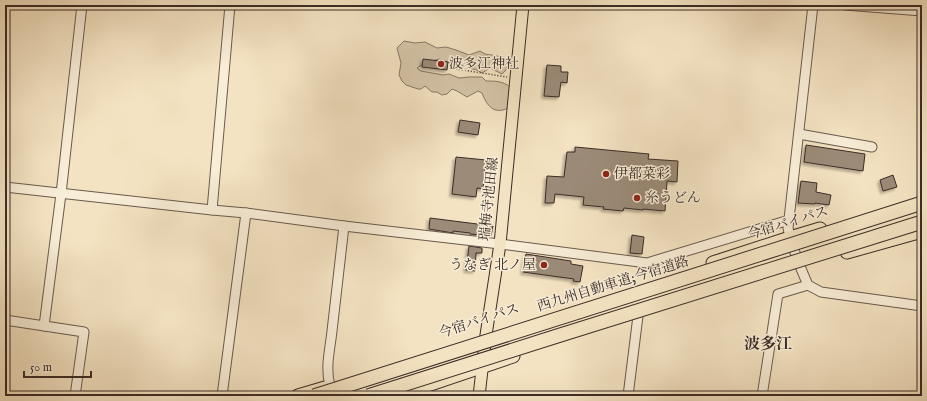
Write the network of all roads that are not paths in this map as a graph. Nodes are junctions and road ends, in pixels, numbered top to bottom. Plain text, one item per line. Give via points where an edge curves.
1 (82, 5) edge
2 (230, 5) edge
3 (523, 5) edge
4 (813, 5) edge
5 (845, 5) edge
6 (922, 11) edge
7 (799, 134) junction
8 (872, 147) dead end
9 (5, 187) edge
10 (61, 194) junction
11 (922, 200) edge
12 (922, 203) edge
13 (212, 210) junction
14 (246, 213) junction
15 (789, 220) junction
16 (922, 222) edge
17 (344, 226) junction
18 (922, 231) edge
19 (790, 238) junction
20 (500, 244) junction
21 (799, 265) junction
22 (808, 285) junction
23 (922, 306) edge
24 (638, 316) junction
25 (5, 320) edge
26 (44, 326) junction
27 (486, 335) junction
28 (482, 367) junction
29 (330, 386) junction
30 (75, 396) edge
31 (222, 396) edge
32 (298, 396) edge
33 (314, 396) edge
34 (368, 396) edge
35 (395, 396) edge
36 (479, 396) edge
37 (628, 396) edge
38 (762, 396) edge

1 - 10 street
2 - 13 street
3 - 20 main road, 瑞梅寺池田線
4 - 7 street
5 - 6 street
7 - 8 street
7 - 15 street
9 - 10 street
10 - 13 street
10 - 26 street
11 - 19 highway, 今宿バイパス
12 - 33 highway, 西九州自動車道;今宿道路, bridge
13 - 14 street
14 - 17 street
14 - 31 street
15 - 19 street
15 - 20 street via 647,263
16 - 34 highway, bridge
17 - 20 street
17 - 29 street via 327,368
18 - 21 highway
19 - 21 street
19 - 27 highway, 今宿バイパス
20 - 27 main road, 瑞梅寺池田線
21 - 22 street
21 - 24 highway
22 - 23 street via 821,292
22 - 38 street via 778,294
24 - 28 highway
24 - 37 street
25 - 26 street
26 - 30 street via 84,332
27 - 28 main road, 瑞梅寺池田線
27 - 29 highway, 今宿バイパス
28 - 35 highway
28 - 36 main road, 瑞梅寺池田線
29 - 32 highway, 今宿バイパス

